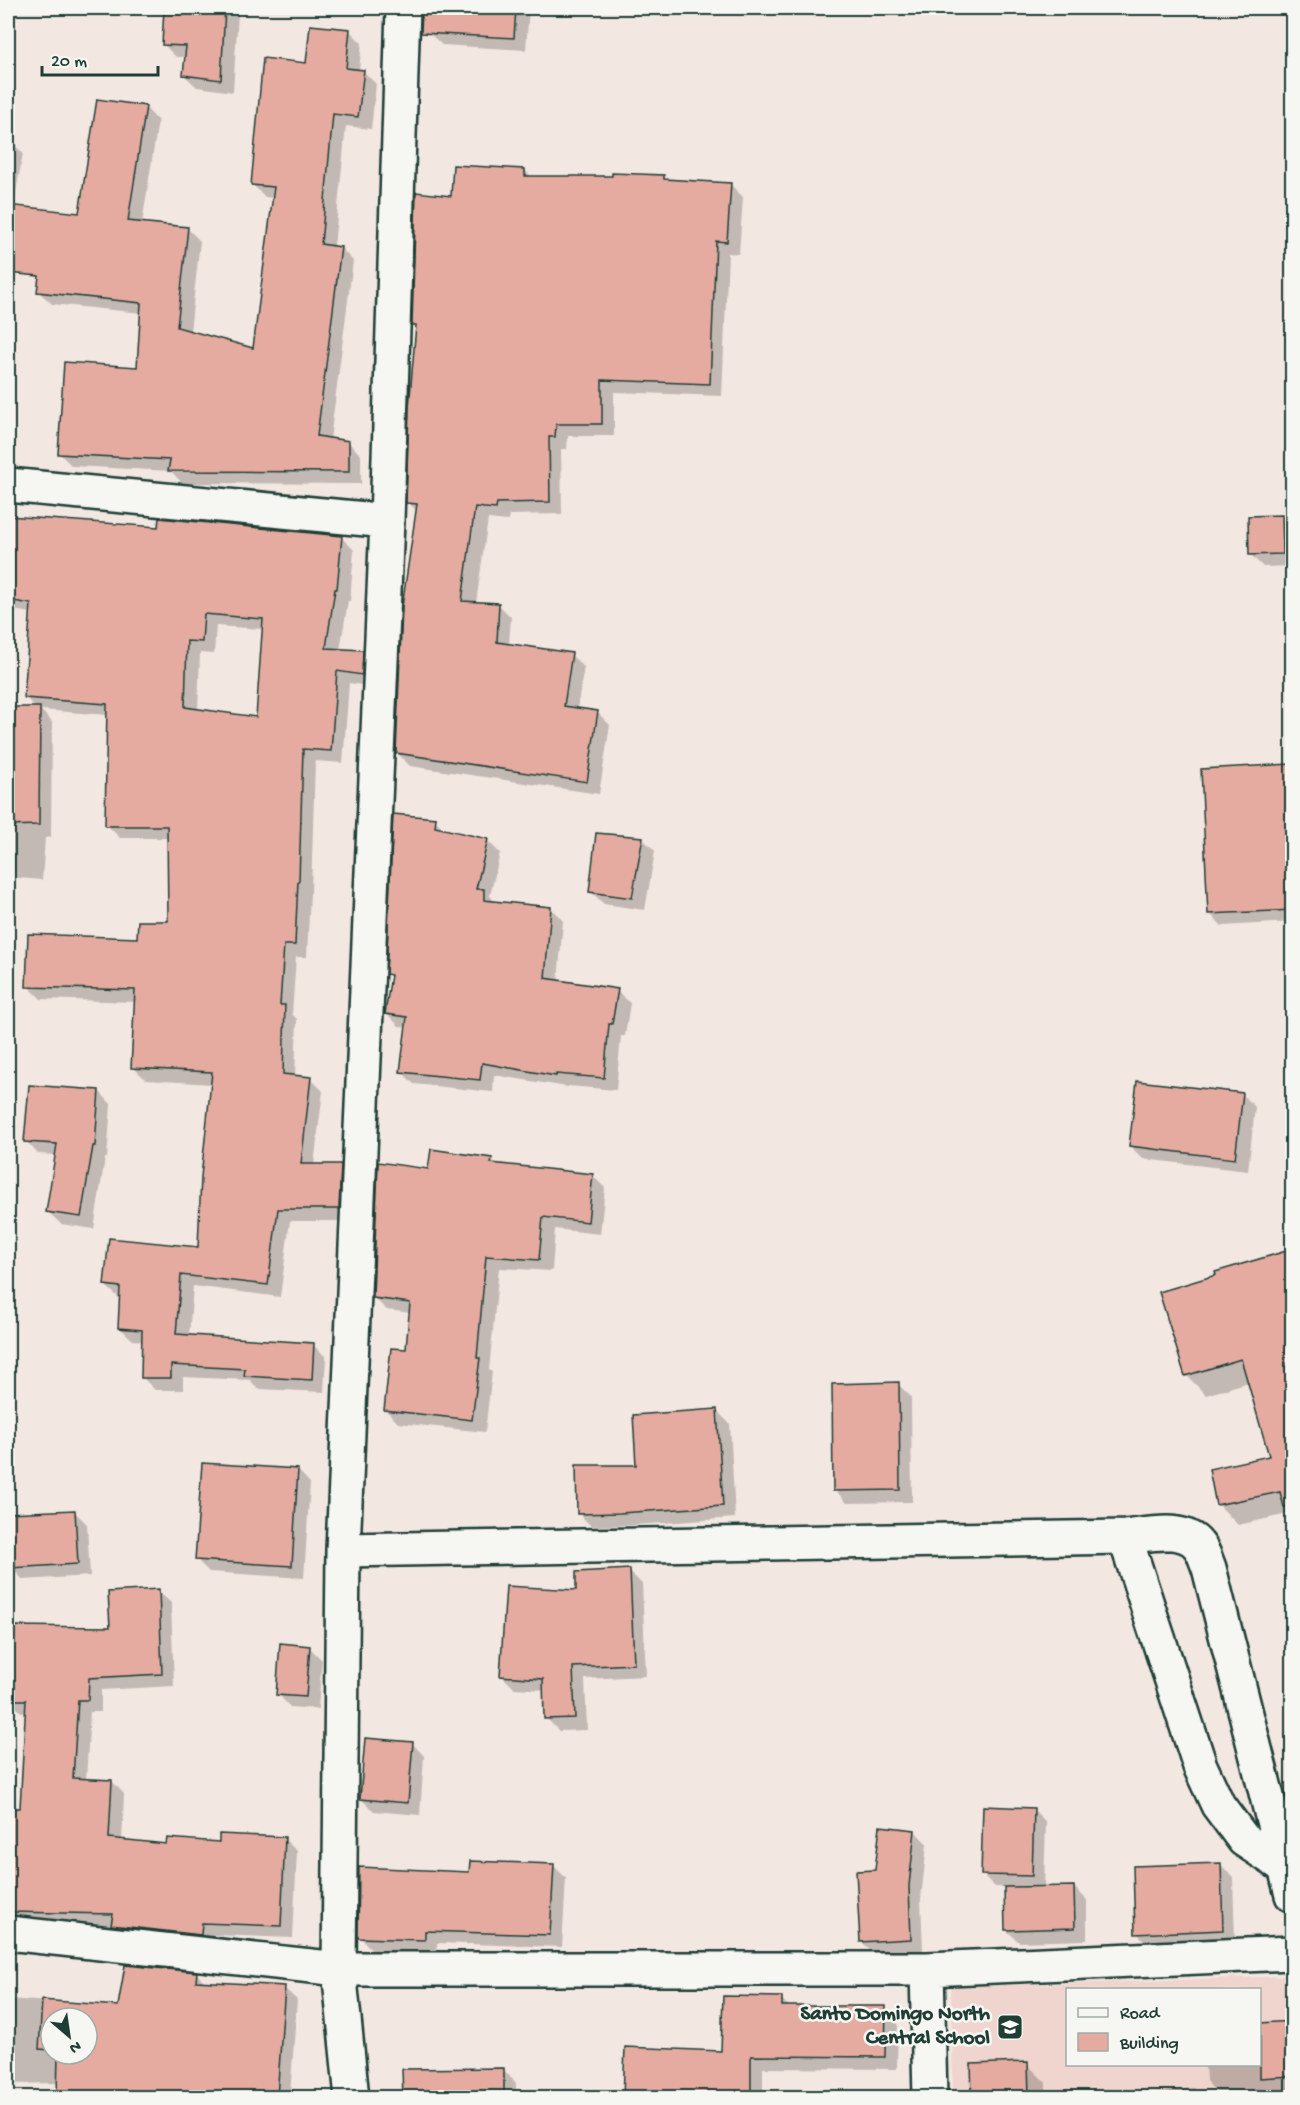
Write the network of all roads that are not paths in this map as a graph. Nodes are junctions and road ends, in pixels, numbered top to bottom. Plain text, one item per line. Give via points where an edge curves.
1 (403, 8) edge
2 (8, 485) edge
3 (387, 521) junction
4 (1125, 1537) junction
5 (343, 1550) junction
6 (1289, 1881) edge
7 (8, 1933) edge
8 (1293, 1953) edge
9 (339, 1969) junction
10 (927, 1969) junction
11 (352, 2097) edge
12 (930, 2097) edge

1 - 3 street
2 - 3 street
3 - 5 street
4 - 5 street
4 - 6 street via 1200,1766 1218,1805 1244,1840
4 - 6 street via 1170,1533 1189,1537 1199,1546 1209,1568
5 - 9 street
7 - 9 street
8 - 10 street
9 - 10 street
9 - 11 street
10 - 12 street

